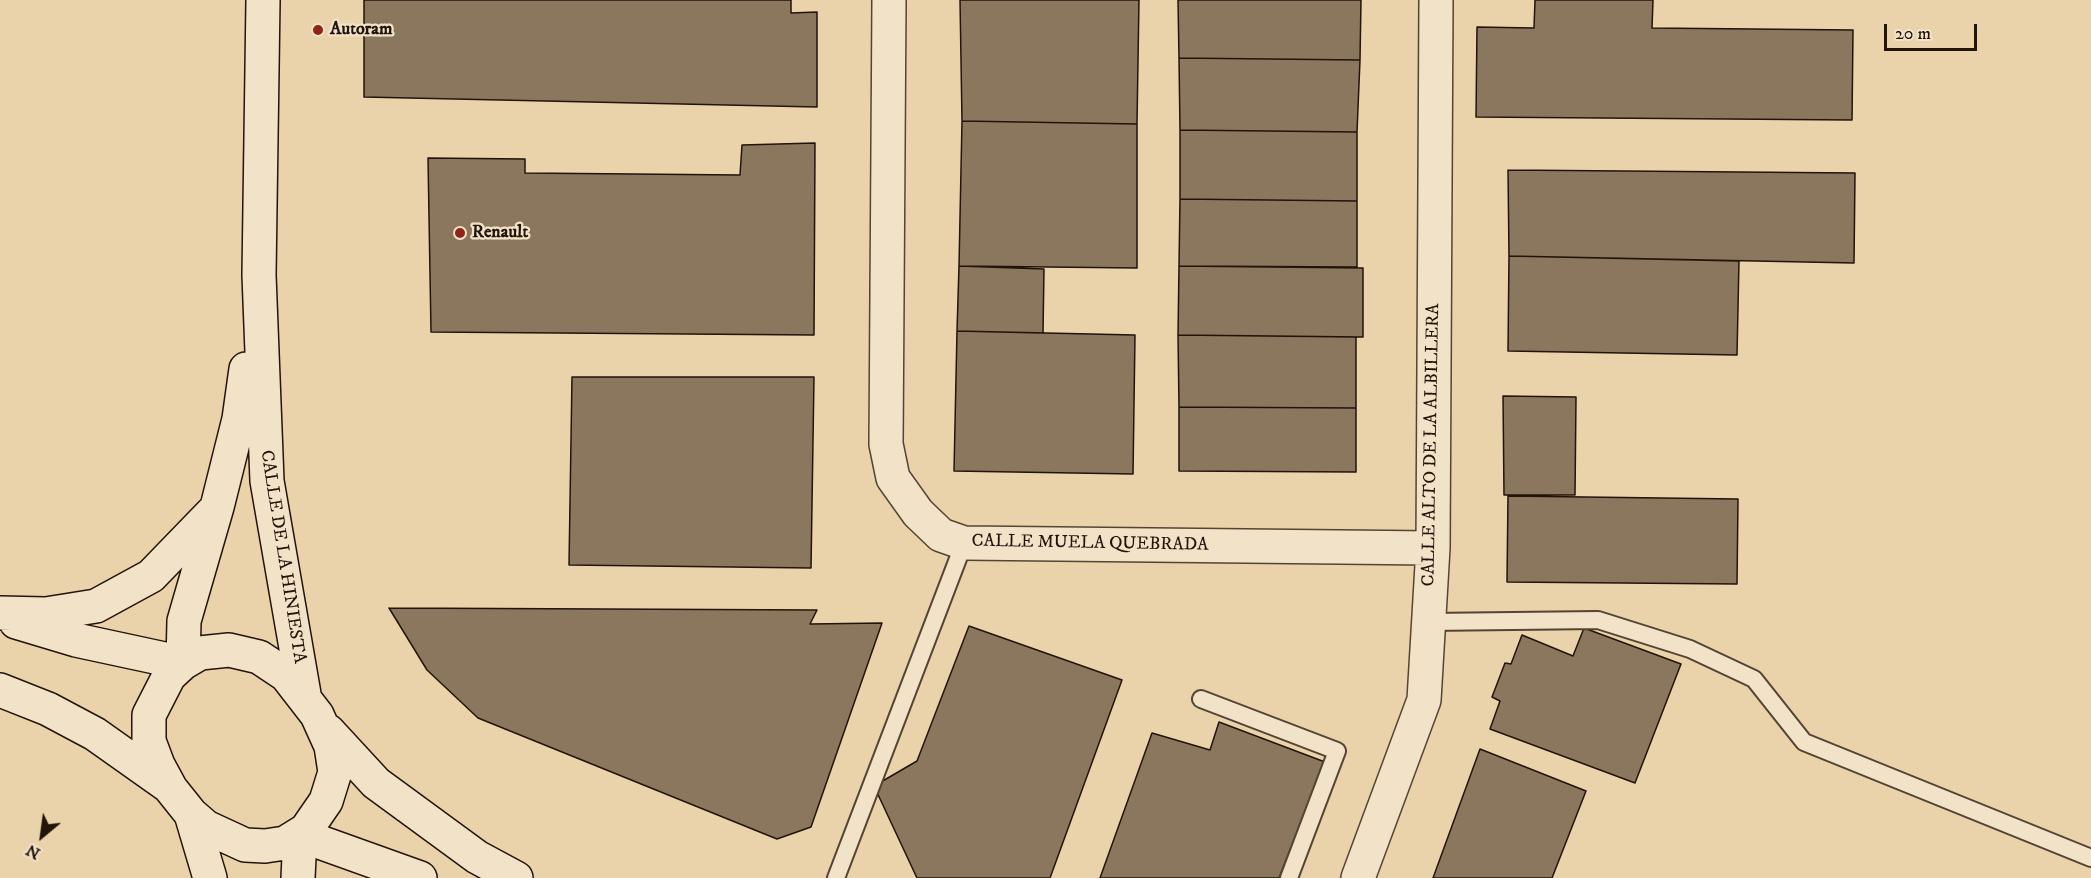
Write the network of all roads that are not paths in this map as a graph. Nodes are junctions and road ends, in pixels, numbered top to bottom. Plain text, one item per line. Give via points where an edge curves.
1 (263, 0) edge
2 (890, 0) edge
3 (1436, 0) edge
4 (259, 275) junction
5 (217, 507) junction
6 (964, 543) junction
7 (1433, 548) junction
8 (0, 615) edge
9 (1428, 622) junction
10 (183, 663) junction
11 (0, 690) edge
12 (304, 694) junction
13 (1201, 699) dead end
14 (323, 726) junction
15 (181, 801) junction
16 (300, 835) junction
17 (2091, 858) edge
18 (400, 875) edge
19 (210, 878) edge
20 (298, 878) edge
21 (516, 878) edge
22 (836, 878) edge
23 (1289, 878) edge
24 (1358, 878) edge

1 - 4 street, CALLE DE LA HINIESTA
2 - 6 street, CALLE MUELA QUEBRADA via 885,444 893,478 918,513 941,535
3 - 7 street, CALLE ALTO DE LA ALBILLERA
4 - 5 street, CALLE DE LA HINIESTA via 239,419
4 - 12 street, CALLE DE LA HINIESTA via 267,481
5 - 8 street via 151,576 96,606 46,614
5 - 10 street, CALLE DE LA HINIESTA via 184,621
6 - 7 street, CALLE MUELA QUEBRADA
6 - 22 lane
7 - 9 street, CALLE ALTO DE LA ALBILLERA
8 - 10 street via 76,640
9 - 17 lane via 1598,620 1690,649 1754,679 1804,742
9 - 24 street, CALLE ALTO DE LA ALBILLERA via 1424,700
10 - 12 street via 200,653 219,650 249,653 278,668
10 - 15 street via 163,683 148,723 153,752
11 - 15 street via 48,709 94,734
12 - 14 street
13 - 23 lane via 1337,751
14 - 16 street via 333,755 333,781 322,809
14 - 21 street via 376,783 477,857
15 - 16 street via 215,832 245,845 276,845
15 - 19 street
16 - 18 street
16 - 20 street

